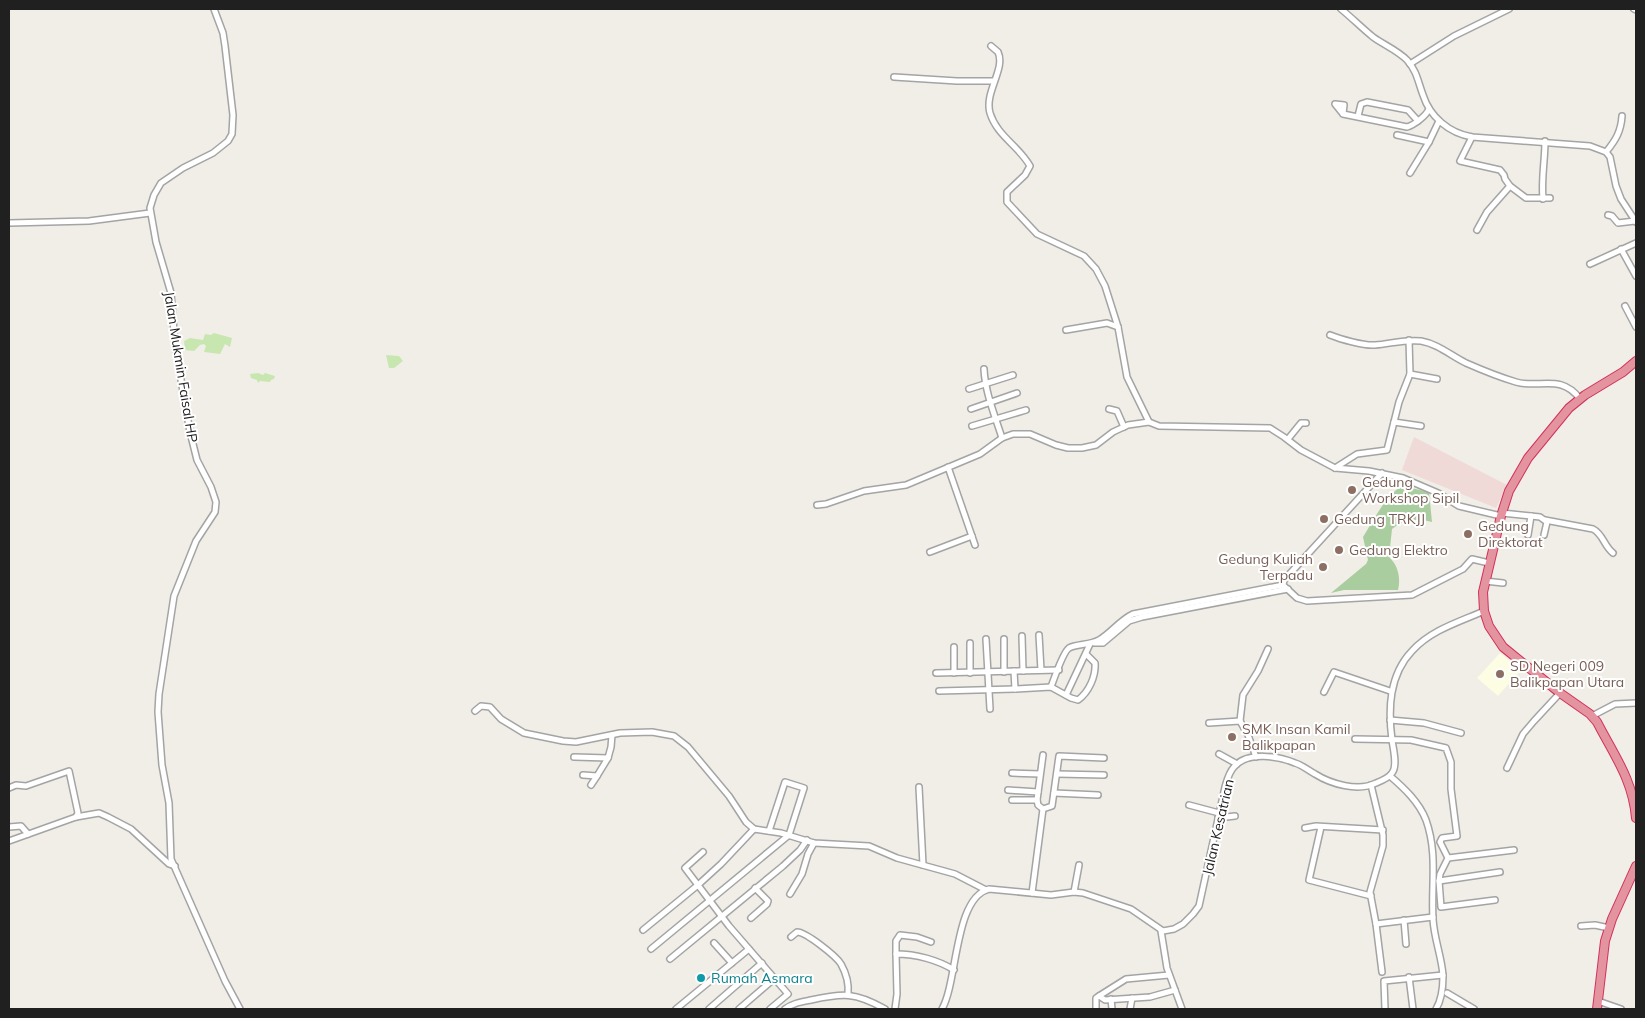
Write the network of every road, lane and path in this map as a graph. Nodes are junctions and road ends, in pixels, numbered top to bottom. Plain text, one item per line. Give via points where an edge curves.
1 (214, 9) edge
2 (1341, 9) edge
3 (1509, 9) edge
4 (991, 46) dead end
5 (1410, 64) junction
6 (894, 77) dead end
7 (994, 81) junction
8 (1429, 109) junction
9 (1343, 114) dead end
10 (1358, 116) junction
11 (1622, 116) dead end
12 (1418, 121) junction
13 (1439, 121) junction
14 (1397, 135) dead end
15 (1472, 137) junction
16 (1545, 141) junction
17 (1429, 142) junction
18 (1606, 152) junction
19 (1410, 173) dead end
20 (1510, 186) junction
21 (1550, 198) dead end
22 (1543, 199) junction
23 (150, 213) junction
24 (1608, 215) dead end
25 (1636, 222) edge
26 (9, 223) edge
27 (1477, 230) dead end
28 (1636, 243) edge
29 (1621, 249) junction
30 (1590, 264) dead end
31 (1636, 276) edge
32 (1625, 306) dead end
33 (1636, 327) edge
34 (1118, 328) junction
35 (1066, 330) dead end
36 (1330, 335) dead end
37 (1409, 340) junction
38 (1636, 362) edge
39 (1636, 366) edge
40 (984, 369) dead end
41 (1623, 372) junction
42 (1410, 374) junction
43 (1013, 375) dead end
44 (1437, 379) dead end
45 (986, 384) junction
46 (969, 389) dead end
47 (1017, 393) dead end
48 (1580, 399) junction
49 (990, 402) junction
50 (971, 409) dead end
51 (1109, 409) dead end
52 (1026, 410) dead end
53 (996, 419) junction
54 (1149, 422) junction
55 (1394, 422) junction
56 (1306, 423) dead end
57 (972, 426) dead end
58 (1421, 426) dead end
59 (1124, 427) junction
60 (1002, 438) junction
61 (1288, 439) junction
62 (948, 467) junction
63 (1335, 468) junction
64 (1382, 473) junction
65 (817, 505) dead end
66 (1501, 515) junction
67 (1531, 516) junction
68 (1545, 520) junction
69 (1528, 535) dead end
70 (1544, 535) dead end
71 (972, 536) junction
72 (975, 546) dead end
73 (930, 552) dead end
74 (1613, 553) dead end
75 (1489, 563) junction
76 (1485, 581) junction
77 (1503, 583) dead end
78 (1283, 585) junction
79 (1288, 590) junction
80 (1484, 611) junction
81 (1039, 635) dead end
82 (1022, 636) dead end
83 (986, 639) dead end
84 (1004, 639) dead end
85 (970, 643) dead end
86 (1092, 644) junction
87 (954, 648) dead end
88 (1268, 649) dead end
89 (1086, 654) junction
90 (1041, 670) junction
91 (1059, 670) junction
92 (1014, 671) junction
93 (1022, 671) junction
94 (988, 672) junction
95 (1004, 672) junction
96 (936, 673) dead end
97 (954, 673) junction
98 (970, 673) junction
99 (1051, 687) junction
100 (1015, 689) junction
101 (989, 690) junction
102 (940, 691) dead end
103 (1390, 691) junction
104 (1324, 692) dead end
105 (1560, 694) junction
106 (1066, 695) junction
107 (1636, 703) edge
108 (990, 709) dead end
109 (475, 711) dead end
110 (1592, 716) junction
111 (1390, 720) junction
112 (1240, 722) junction
113 (1209, 723) dead end
114 (1462, 733) dead end
115 (612, 734) junction
116 (1356, 739) dead end
117 (1391, 739) junction
118 (1219, 754) dead end
119 (1042, 755) dead end
120 (574, 757) dead end
121 (1256, 757) junction
122 (608, 758) junction
123 (1104, 758) dead end
124 (1237, 764) junction
125 (1507, 768) dead end
126 (1012, 773) dead end
127 (1040, 774) junction
128 (1056, 774) junction
129 (583, 775) dead end
130 (1104, 775) dead end
131 (597, 776) junction
132 (1390, 776) junction
133 (591, 785) dead end
134 (1371, 786) junction
135 (919, 787) dead end
136 (9, 788) edge
137 (1008, 790) dead end
138 (1038, 792) junction
139 (1054, 792) junction
140 (1098, 795) dead end
141 (1012, 800) dead end
142 (1037, 800) junction
143 (1189, 805) dead end
144 (1043, 809) junction
145 (1219, 815) junction
146 (1235, 816) dead end
147 (76, 817) junction
148 (1636, 818) edge
149 (9, 827) edge
150 (1321, 827) junction
151 (1305, 828) dead end
152 (754, 829) junction
153 (1383, 830) junction
154 (769, 831) junction
155 (28, 834) junction
156 (789, 835) junction
157 (806, 840) junction
158 (9, 841) edge
159 (814, 843) junction
160 (1514, 850) dead end
161 (703, 852) dead end
162 (1448, 858) junction
163 (923, 865) junction
164 (1080, 865) dead end
165 (175, 866) junction
166 (1636, 866) edge
167 (1500, 872) dead end
168 (1439, 881) junction
169 (698, 885) junction
170 (755, 888) junction
171 (986, 890) junction
172 (1074, 892) junction
173 (1032, 893) junction
174 (790, 894) dead end
175 (1371, 896) junction
176 (1495, 900) dead end
177 (710, 901) junction
178 (721, 916) junction
179 (1433, 917) junction
180 (751, 918) dead end
181 (1404, 920) junction
182 (1376, 924) junction
183 (1581, 926) dead end
184 (1609, 928) junction
185 (643, 930) dead end
186 (1161, 931) junction
187 (791, 937) dead end
188 (931, 942) dead end
189 (714, 943) dead end
190 (1406, 944) dead end
191 (651, 949) dead end
192 (749, 949) junction
193 (896, 954) junction
194 (670, 959) dead end
195 (732, 963) junction
196 (762, 963) junction
197 (954, 970) junction
198 (1382, 972) dead end
199 (1169, 975) junction
200 (1443, 975) junction
201 (1409, 977) junction
202 (775, 978) junction
203 (1175, 990) junction
204 (1447, 993) dead end
205 (848, 994) junction
206 (1099, 996) junction
207 (1132, 998) junction
208 (1110, 999) junction
209 (1598, 1005) edge
210 (793, 1007) edge
211 (240, 1009) edge
212 (676, 1009) edge
213 (709, 1009) edge
214 (739, 1009) edge
215 (770, 1009) edge
216 (785, 1009) edge
217 (885, 1009) edge
218 (895, 1009) edge
219 (942, 1009) edge
220 (1096, 1009) edge
221 (1112, 1009) edge
222 (1130, 1009) edge
223 (1182, 1009) edge
224 (1385, 1009) edge
225 (1413, 1009) edge
226 (1436, 1009) edge
227 (1474, 1009) edge
228 (1621, 1009) edge

1 - 23 street, Jalan Mukmin Faisal HP via 226,46 232,134 213,153 161,183 151,202
2 - 5 street
3 - 5 street via 1454,36
4 - 7 street via 1000,55
5 - 8 street
6 - 7 street
7 - 34 street via 989,106 995,125 1030,166 1007,192 1007,202 1037,234 1077,252 1090,262 1105,286
8 - 12 street
8 - 13 street
9 - 10 street
10 - 12 street via 1407,127
10 - 12 street via 1361,104 1367,102 1408,110
11 - 18 street via 1618,136
13 - 15 street
13 - 17 street
14 - 17 street
15 - 16 street
15 - 20 street via 1460,161 1500,170
16 - 18 street via 1590,146
16 - 22 street via 1546,157 1541,178
17 - 19 street
18 - 25 street via 1621,199
20 - 22 street via 1526,198
20 - 27 street via 1486,212
21 - 22 street
23 - 26 street via 89,220
23 - 165 street, Jalan Mukmin Faisal HP via 171,293 175,345 190,432 197,460 216,502 214,516 189,554 174,596 159,694 162,765 170,812 170,851
24 - 25 street via 1618,222
28 - 29 street
29 - 30 street
29 - 31 street
32 - 33 street
34 - 35 street via 1107,323
34 - 54 street via 1127,377
36 - 37 street via 1371,345
37 - 42 street
37 - 48 street via 1430,343 1466,363 1516,382 1547,382 1569,388
38 - 41 highway
39 - 41 highway
40 - 45 street
41 - 48 highway
42 - 44 street
42 - 55 street
43 - 45 street
45 - 46 street
45 - 49 street
47 - 49 street
48 - 66 highway via 1528,458 1514,481
49 - 50 street
49 - 53 street
51 - 59 street via 1117,412
52 - 53 street
53 - 57 street
53 - 60 street
54 - 59 street
54 - 61 street via 1159,426 1264,427
55 - 58 street
55 - 63 street via 1387,450 1357,454
56 - 61 street via 1302,423
59 - 60 street via 1096,445 1082,448 1062,446 1023,433
60 - 62 street via 980,454
61 - 63 street via 1301,450
62 - 65 street via 906,485 864,490
62 - 71 street
63 - 64 street
64 - 66 street via 1414,482 1466,508
64 - 78 street via 1284,580
66 - 67 street
66 - 75 highway
67 - 68 street
67 - 69 street
68 - 70 street
68 - 74 street via 1593,529
71 - 72 street
71 - 73 street
75 - 76 highway
75 - 79 street via 1472,559 1463,569 1419,593 1404,597 1303,601
76 - 77 street
76 - 80 highway
78 - 79 street
78 - 86 street via 1133,614
79 - 86 street via 1142,617 1129,621 1103,643
80 - 103 street via 1420,643 1404,660
80 - 105 highway via 1489,626 1503,647
81 - 90 street
82 - 93 street
83 - 94 street
84 - 95 street
85 - 98 street
86 - 89 street
86 - 91 street via 1067,650
87 - 97 street
88 - 112 street via 1243,695
89 - 106 street
89 - 106 street via 1095,663 1089,687 1078,700
90 - 91 street
90 - 93 street
91 - 99 street
92 - 93 street
92 - 95 street
92 - 100 street
94 - 95 street
94 - 98 street
94 - 101 street
96 - 97 street
97 - 98 street
99 - 100 street
99 - 106 street
100 - 101 street
101 - 102 street
101 - 108 street
103 - 104 street via 1334,672
103 - 111 street
105 - 110 highway
105 - 125 street via 1524,734
107 - 110 street via 1615,704
109 - 115 street via 481,706 490,707 501,719 524,733 563,742
110 - 148 highway via 1627,778 1633,793
111 - 114 street via 1424,723
111 - 117 street
112 - 113 street
112 - 121 street
115 - 122 street
115 - 152 street via 660,733 678,738
116 - 117 street
117 - 132 street via 1394,769
117 - 162 street via 1446,748 1451,762 1457,836 1442,838 1440,842
118 - 124 street
119 - 127 street
120 - 122 street
121 - 124 street, Jalan Kesatrian
121 - 134 street, Jalan Kesatrian via 1291,761 1337,784
122 - 131 street
123 - 128 street via 1059,756
124 - 145 street, Jalan Kesatrian via 1228,779
126 - 127 street
127 - 138 street
128 - 130 street
128 - 139 street
129 - 131 street
131 - 133 street
132 - 134 street
132 - 179 street via 1413,799 1426,822 1434,850
134 - 153 street
135 - 163 street
136 - 147 street via 26,786 69,770
137 - 138 street
138 - 142 street
139 - 140 street
139 - 144 street via 1052,806
141 - 142 street
142 - 144 street
143 - 145 street
144 - 173 street
145 - 146 street
145 - 186 street, Jalan Kesatrian via 1196,911 1179,926
147 - 155 street
147 - 165 street via 93,813 108,816 131,829
149 - 155 street via 21,826
150 - 151 street
150 - 153 street
150 - 175 street via 1309,880
152 - 154 street
152 - 169 street
153 - 175 street via 1383,846
154 - 156 street
154 - 156 street via 785,782 804,788
155 - 158 street
156 - 157 street
156 - 177 street
157 - 159 street
157 - 170 street via 792,858
159 - 163 street via 865,845
159 - 174 street
160 - 162 street
161 - 169 street via 685,868
162 - 168 street
163 - 171 street via 955,874
164 - 172 street
165 - 211 street, Jalan Mukmin Faisal HP
166 - 184 highway
167 - 168 street
168 - 176 street via 1441,907
169 - 177 street
169 - 185 street
170 - 178 street
170 - 180 street via 768,901
171 - 173 street
171 - 197 street via 978,893 966,914
172 - 173 street
172 - 186 street via 1127,908
175 - 182 street
177 - 178 street
177 - 191 street
178 - 192 street
178 - 194 street
179 - 181 street
179 - 200 street
181 - 182 street
181 - 190 street
182 - 198 street
183 - 184 street
184 - 209 highway via 1602,958
186 - 199 street
187 - 205 street via 797,932 805,934 838,961 847,980
188 - 193 street via 900,935 896,941
189 - 195 street
192 - 195 street
192 - 196 street
193 - 197 street via 923,958
193 - 218 street
195 - 212 street
196 - 202 street
196 - 213 street
197 - 219 street
199 - 203 street
199 - 206 street via 1126,979
200 - 201 street
200 - 226 street
201 - 224 street via 1384,981
201 - 225 street
202 - 214 street
202 - 215 street via 788,994
203 - 207 street
203 - 223 street
204 - 227 street
205 - 210 street
205 - 217 street
206 - 208 street
206 - 220 street
207 - 208 street
207 - 222 street
208 - 221 street
209 - 228 street
210 - 216 street

